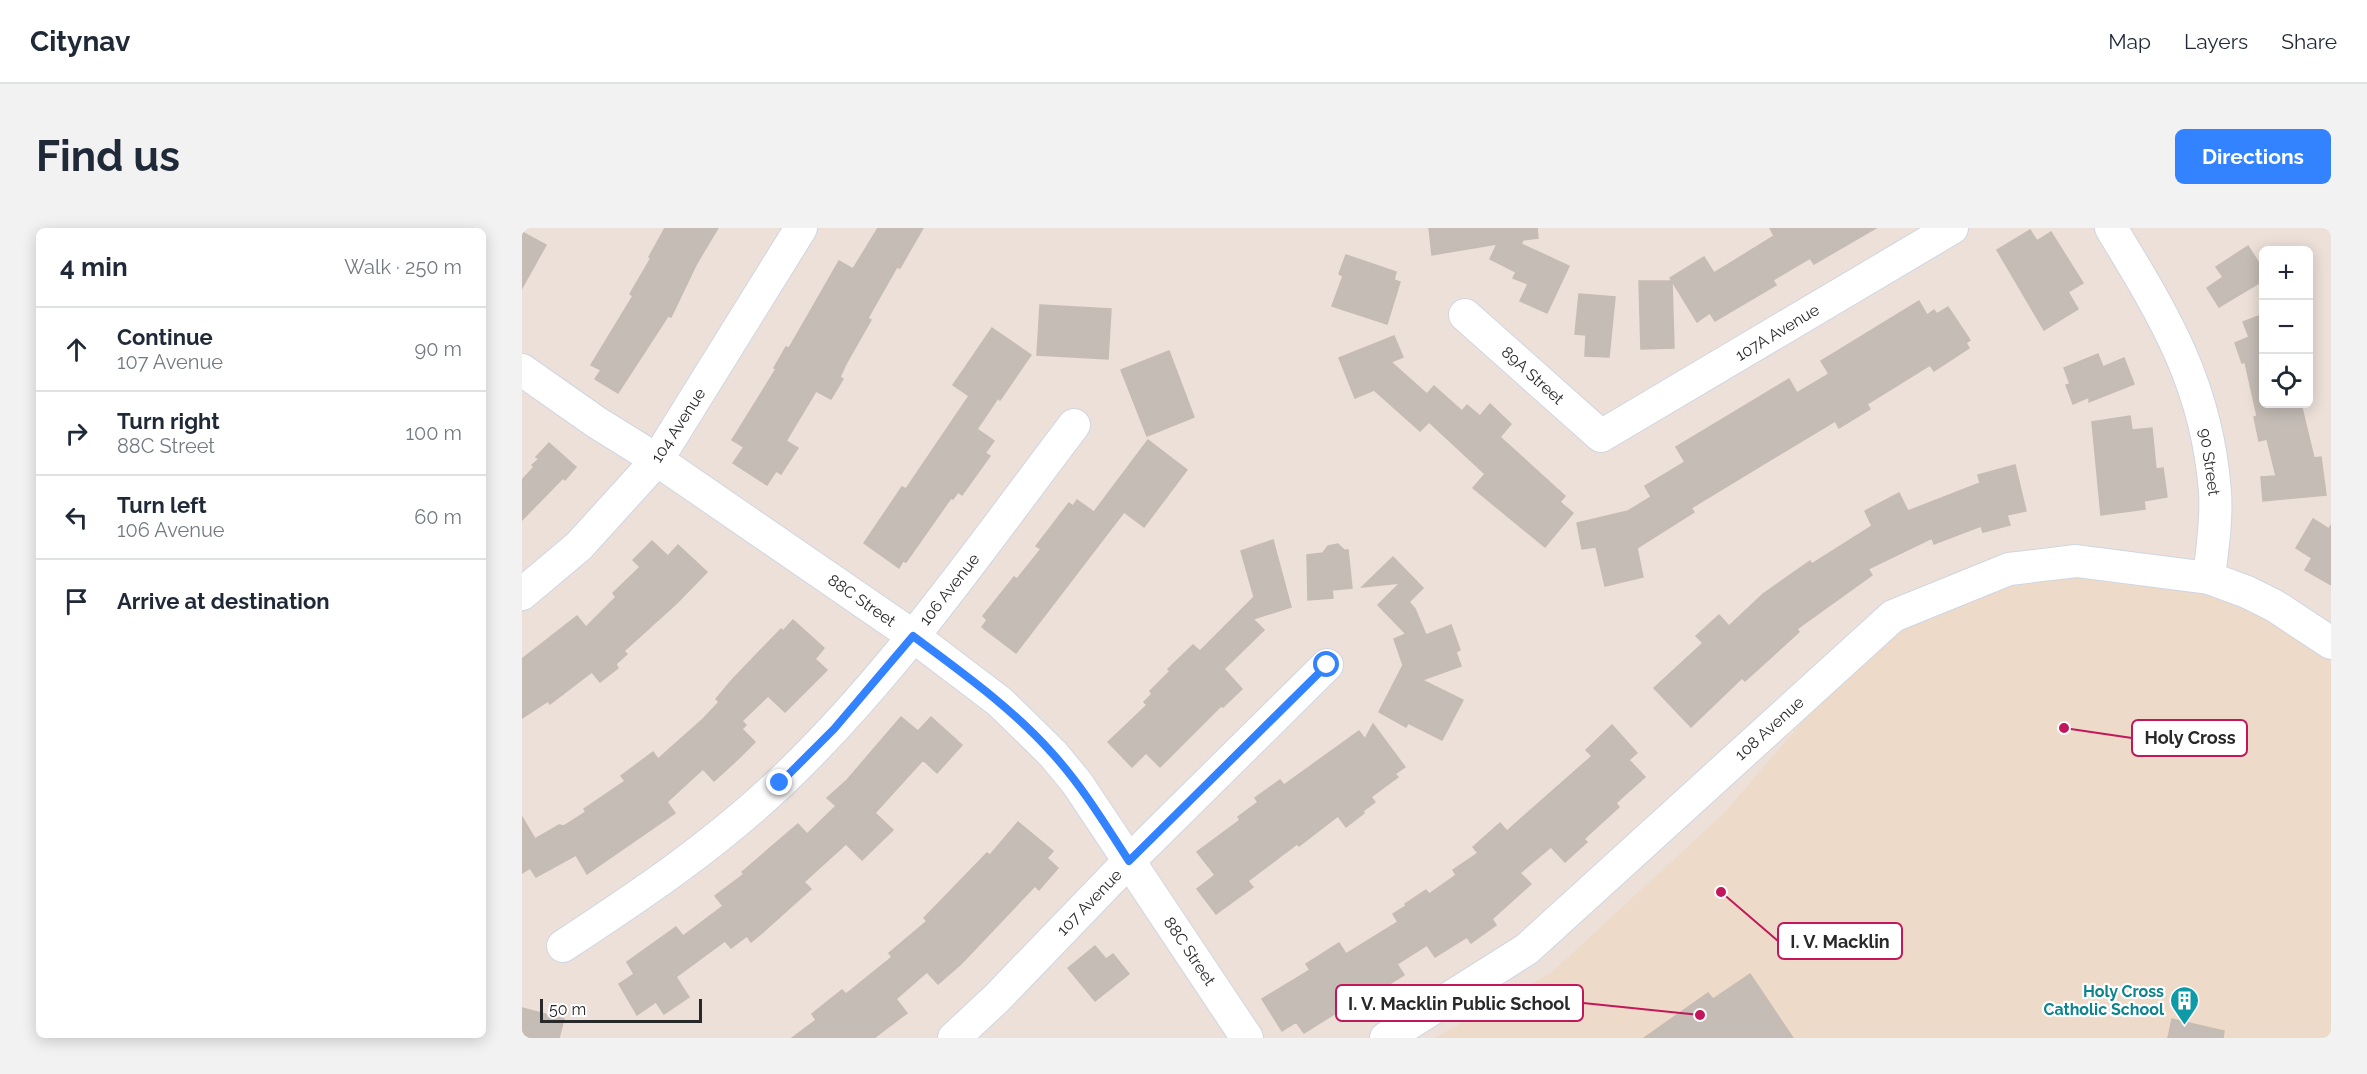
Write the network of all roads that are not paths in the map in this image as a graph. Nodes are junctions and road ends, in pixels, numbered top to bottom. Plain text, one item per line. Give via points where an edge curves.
1 (801, 228) edge
2 (1952, 228) edge
3 (2111, 228) edge
4 (1465, 315) dead end
5 (522, 370) edge
6 (1074, 425) dead end
7 (1601, 436) joint
8 (657, 460) junction
9 (2209, 578) junction
10 (522, 594) edge
11 (913, 636) junction
12 (2331, 643) edge
13 (1327, 665) dead end
14 (1129, 861) junction
15 (563, 946) dead end
16 (954, 1038) edge
17 (1247, 1038) edge
18 (1386, 1038) edge

1 - 8 street, 104 Avenue
2 - 7 street, 107A Avenue
3 - 9 street, 90 Street via 2165,319 2199,399 2215,494
4 - 7 street, 89A Street
5 - 8 street, 88C Street
6 - 11 street, 106 Avenue
8 - 10 street, 104 Avenue via 579,546
8 - 11 street, 88C Street
9 - 12 street via 2275,606
9 - 18 street, 108 Avenue via 2076,561 2009,569 1893,616 1527,949
11 - 14 street, 88C Street via 1000,702 1046,747 1077,783
11 - 15 street, 106 Avenue via 834,729 721,837
13 - 14 street, 107 Avenue
14 - 16 street, 107 Avenue
14 - 17 street, 88C Street

